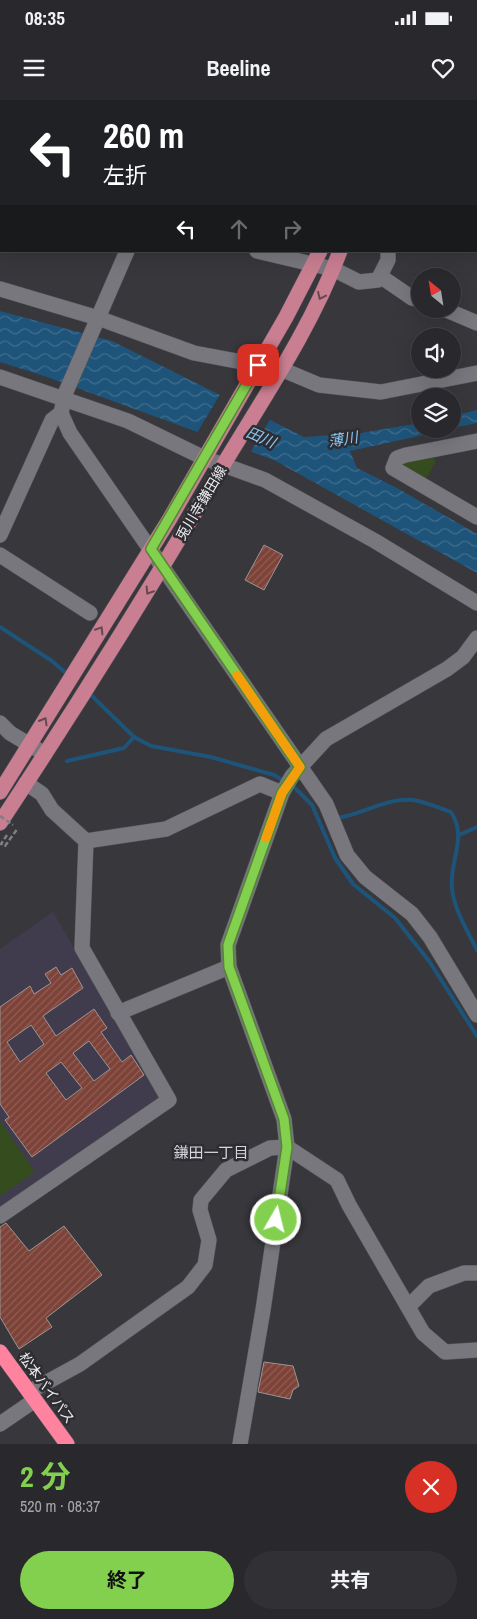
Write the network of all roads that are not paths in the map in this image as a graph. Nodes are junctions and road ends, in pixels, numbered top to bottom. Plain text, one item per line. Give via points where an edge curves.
1 (127, 252) edge
2 (268, 252) edge
3 (340, 252) edge
4 (388, 252) edge
5 (289, 254) edge
6 (317, 258) edge
7 (334, 268) junction
8 (380, 276) junction
9 (0, 289) edge
10 (411, 297) edge
11 (461, 316) edge
12 (97, 320) junction
13 (477, 323) edge
14 (256, 368) junction
15 (477, 373) edge
16 (278, 374) junction
17 (0, 377) edge
18 (65, 396) junction
19 (61, 413) junction
20 (477, 441) edge
21 (206, 455) junction
22 (226, 461) junction
23 (477, 517) edge
24 (0, 535) edge
25 (151, 549) junction
26 (0, 555) edge
27 (163, 567) junction
28 (477, 603) edge
29 (90, 613) dead end
30 (477, 638) edge
31 (0, 723) edge
32 (30, 745) junction
33 (45, 754) junction
34 (290, 781) junction
35 (26, 784) junction
36 (1, 790) edge
37 (16, 799) junction
38 (7, 824) edge
39 (86, 841) junction
40 (229, 967) junction
41 (118, 1013) junction
42 (477, 1015) edge
43 (287, 1147) junction
44 (0, 1216) edge
45 (477, 1274) edge
46 (409, 1306) junction
47 (477, 1350) edge
48 (0, 1352) edge
49 (32, 1396) junction
50 (0, 1424) edge
51 (67, 1444) edge
52 (240, 1444) edge

1 - 12 street
2 - 5 street
3 - 7 main road, 兎川寺鎌田線
4 - 8 street via 388,260
5 - 6 street
6 - 7 street
6 - 14 main road, 兎川寺鎌田線
7 - 8 street via 358,282 378,280
7 -> 16 main road, 兎川寺鎌田線
8 - 10 street
9 - 12 street
11 - 13 street
12 - 14 street via 194,353
12 - 18 street
14 - 21 main road, 兎川寺鎌田線
15 - 16 street via 381,392 319,385
16 - 22 main road, 兎川寺鎌田線
17 - 18 street
18 - 19 street
18 - 21 street
19 - 24 street via 52,420
19 - 25 street via 70,433
20 - 23 street via 397,458 393,468
21 - 22 street
21 - 25 main road, 兎川寺鎌田線
22 - 27 main road, 兎川寺鎌田線
22 - 28 street via 300,498
25 - 27 street
32 -> 25 main road, 兎川寺鎌田線
26 - 29 street
27 -> 33 main road, 兎川寺鎌田線
27 - 34 street
30 - 34 street via 463,657 447,668 326,739
31 - 32 street
32 - 33 street
32 - 36 main road, 兎川寺鎌田線
33 - 35 main road, 兎川寺鎌田線
34 - 39 street via 260,784 166,829
34 - 40 street via 228,945
34 - 42 street via 330,818 347,855 364,877 412,914 430,937
35 - 37 main road, 兎川寺鎌田線
35 - 39 street via 42,794 52,810
36 - 37 street
37 - 38 main road, 兎川寺鎌田線
39 - 41 street via 82,948
40 - 41 street
40 - 43 street via 284,1119
41 - 44 street via 169,1100
43 - 46 street via 337,1180
43 - 49 street via 270,1148 226,1170 201,1200 200,1210 209,1240 205,1265 188,1286
43 - 52 street
45 - 46 street via 464,1274 429,1286
46 - 47 street via 423,1333 445,1352
48 - 49 highway, 松本バイパス
49 - 50 street
49 - 51 highway, 松本バイパス

